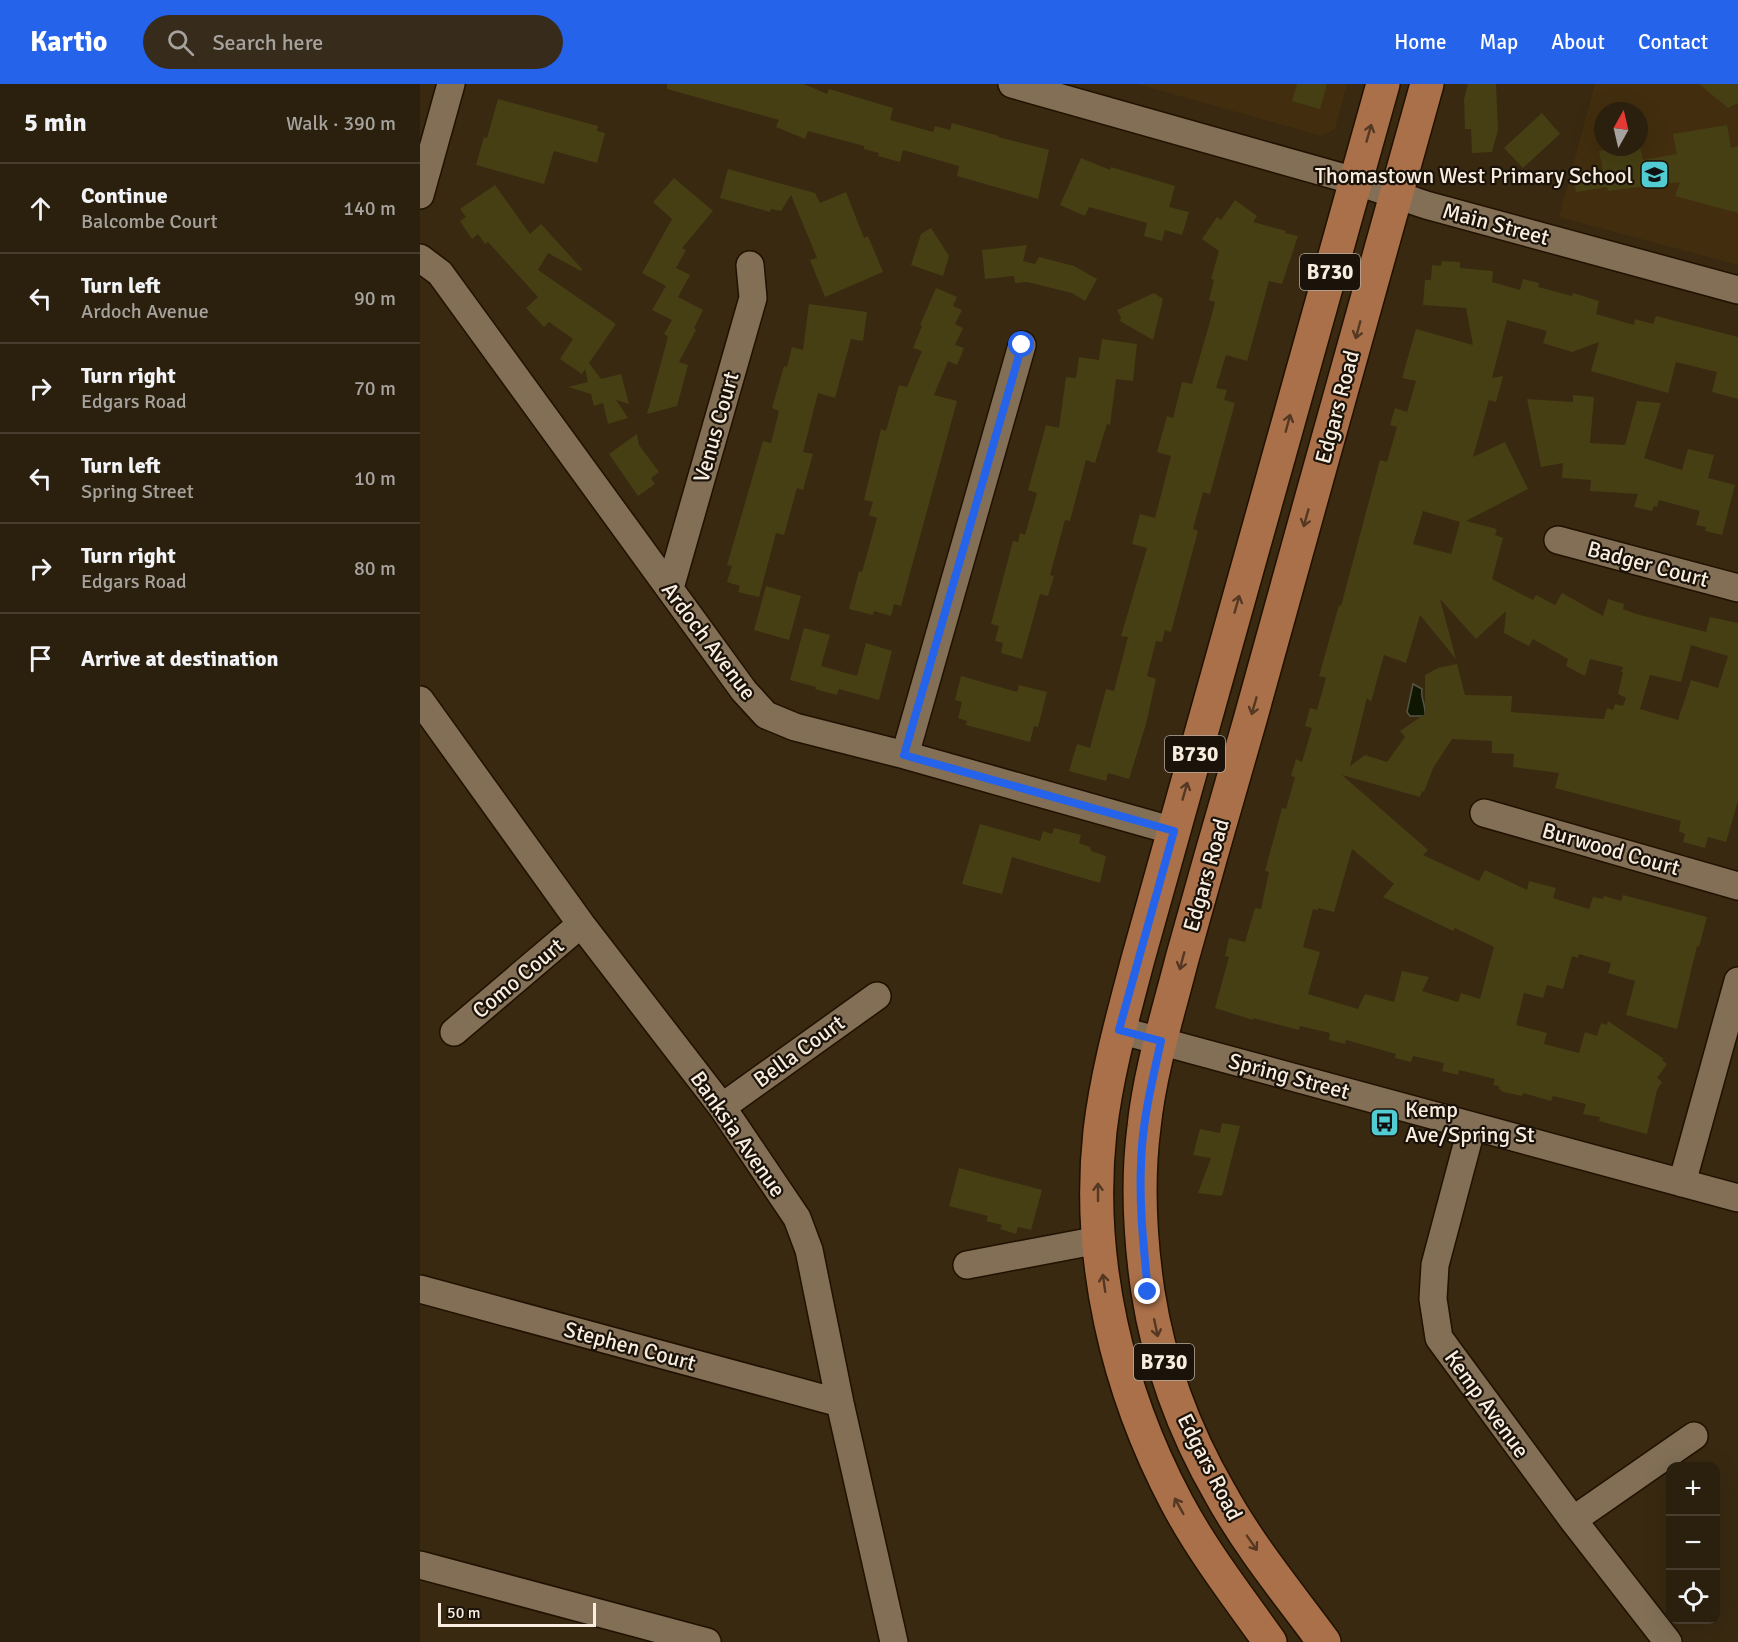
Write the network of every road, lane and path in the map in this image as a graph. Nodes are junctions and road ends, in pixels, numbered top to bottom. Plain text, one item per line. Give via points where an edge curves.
1 (451, 84) edge
2 (1012, 84) edge
3 (1383, 84) edge
4 (1427, 84) edge
5 (1091, 95) edge
6 (1355, 181) junction
7 (420, 195) edge
8 (1396, 195) junction
9 (420, 258) edge
10 (750, 265) dead end
11 (1738, 290) edge
12 (1022, 345) dead end
13 (1558, 540) dead end
14 (670, 588) junction
15 (1738, 588) edge
16 (420, 700) edge
17 (904, 755) junction
18 (1484, 813) dead end
19 (1174, 831) junction
20 (1738, 886) edge
21 (581, 924) junction
22 (1738, 981) edge
23 (877, 996) dead end
24 (1119, 1030) junction
25 (454, 1032) dead end
26 (1161, 1041) junction
27 (722, 1107) junction
28 (1472, 1126) junction
29 (1682, 1182) junction
30 (1738, 1198) edge
31 (1099, 1240) junction
32 (967, 1265) dead end
33 (420, 1289) edge
34 (840, 1403) junction
35 (1694, 1436) dead end
36 (1573, 1520) junction
37 (420, 1565) edge
38 (707, 1642) edge
39 (894, 1642) edge
40 (1270, 1642) edge
41 (1324, 1642) edge
42 (1668, 1642) edge

1 - 7 street
2 - 5 street, Main Street
6 -> 3 main road, Edgars Road / B730
4 - 8 main road, Edgars Road / B730
5 - 6 street, Main Street
6 - 8 street, Main Street
19 -> 6 main road, Edgars Road / B730
8 - 11 street, Main Street
8 -> 26 main road, Edgars Road / B730
9 - 14 street, Ardoch Avenue via 453,291
10 - 14 street, Venus Court via 753,298
12 - 17 street
13 - 15 street, Badger Court
14 - 17 street, Ardoch Avenue via 744,691 766,714 795,727
16 - 21 street, Banksia Avenue
17 - 19 street, Ardoch Avenue
18 - 20 street, Burwood Court
19 - 24 main road, Edgars Road / B730
21 - 25 street, Como Court
21 - 27 street, Banksia Avenue
22 - 29 street
23 - 27 street, Bella Court
24 - 26 street, Spring Street
31 -> 24 main road, Edgars Road / B730 via 1100,1133
26 - 28 street, Spring Street
26 -> 41 main road, Edgars Road / B730 via 1144,1124 1141,1174 1148,1292 1161,1350 1197,1452 1221,1496
27 - 34 street, Banksia Avenue via 796,1218 809,1250
28 - 29 street, Spring Street
28 - 36 street, Kemp Avenue via 1435,1265 1433,1299 1439,1338
29 - 30 street, Spring Street
31 - 32 street
40 -> 31 main road, Edgars Road / B730 via 1194,1531 1159,1468 1121,1364 1104,1286
33 - 34 street, Stephen Court
34 - 39 street, Banksia Avenue
35 - 36 street
36 - 42 street, Kemp Avenue
37 - 38 street

